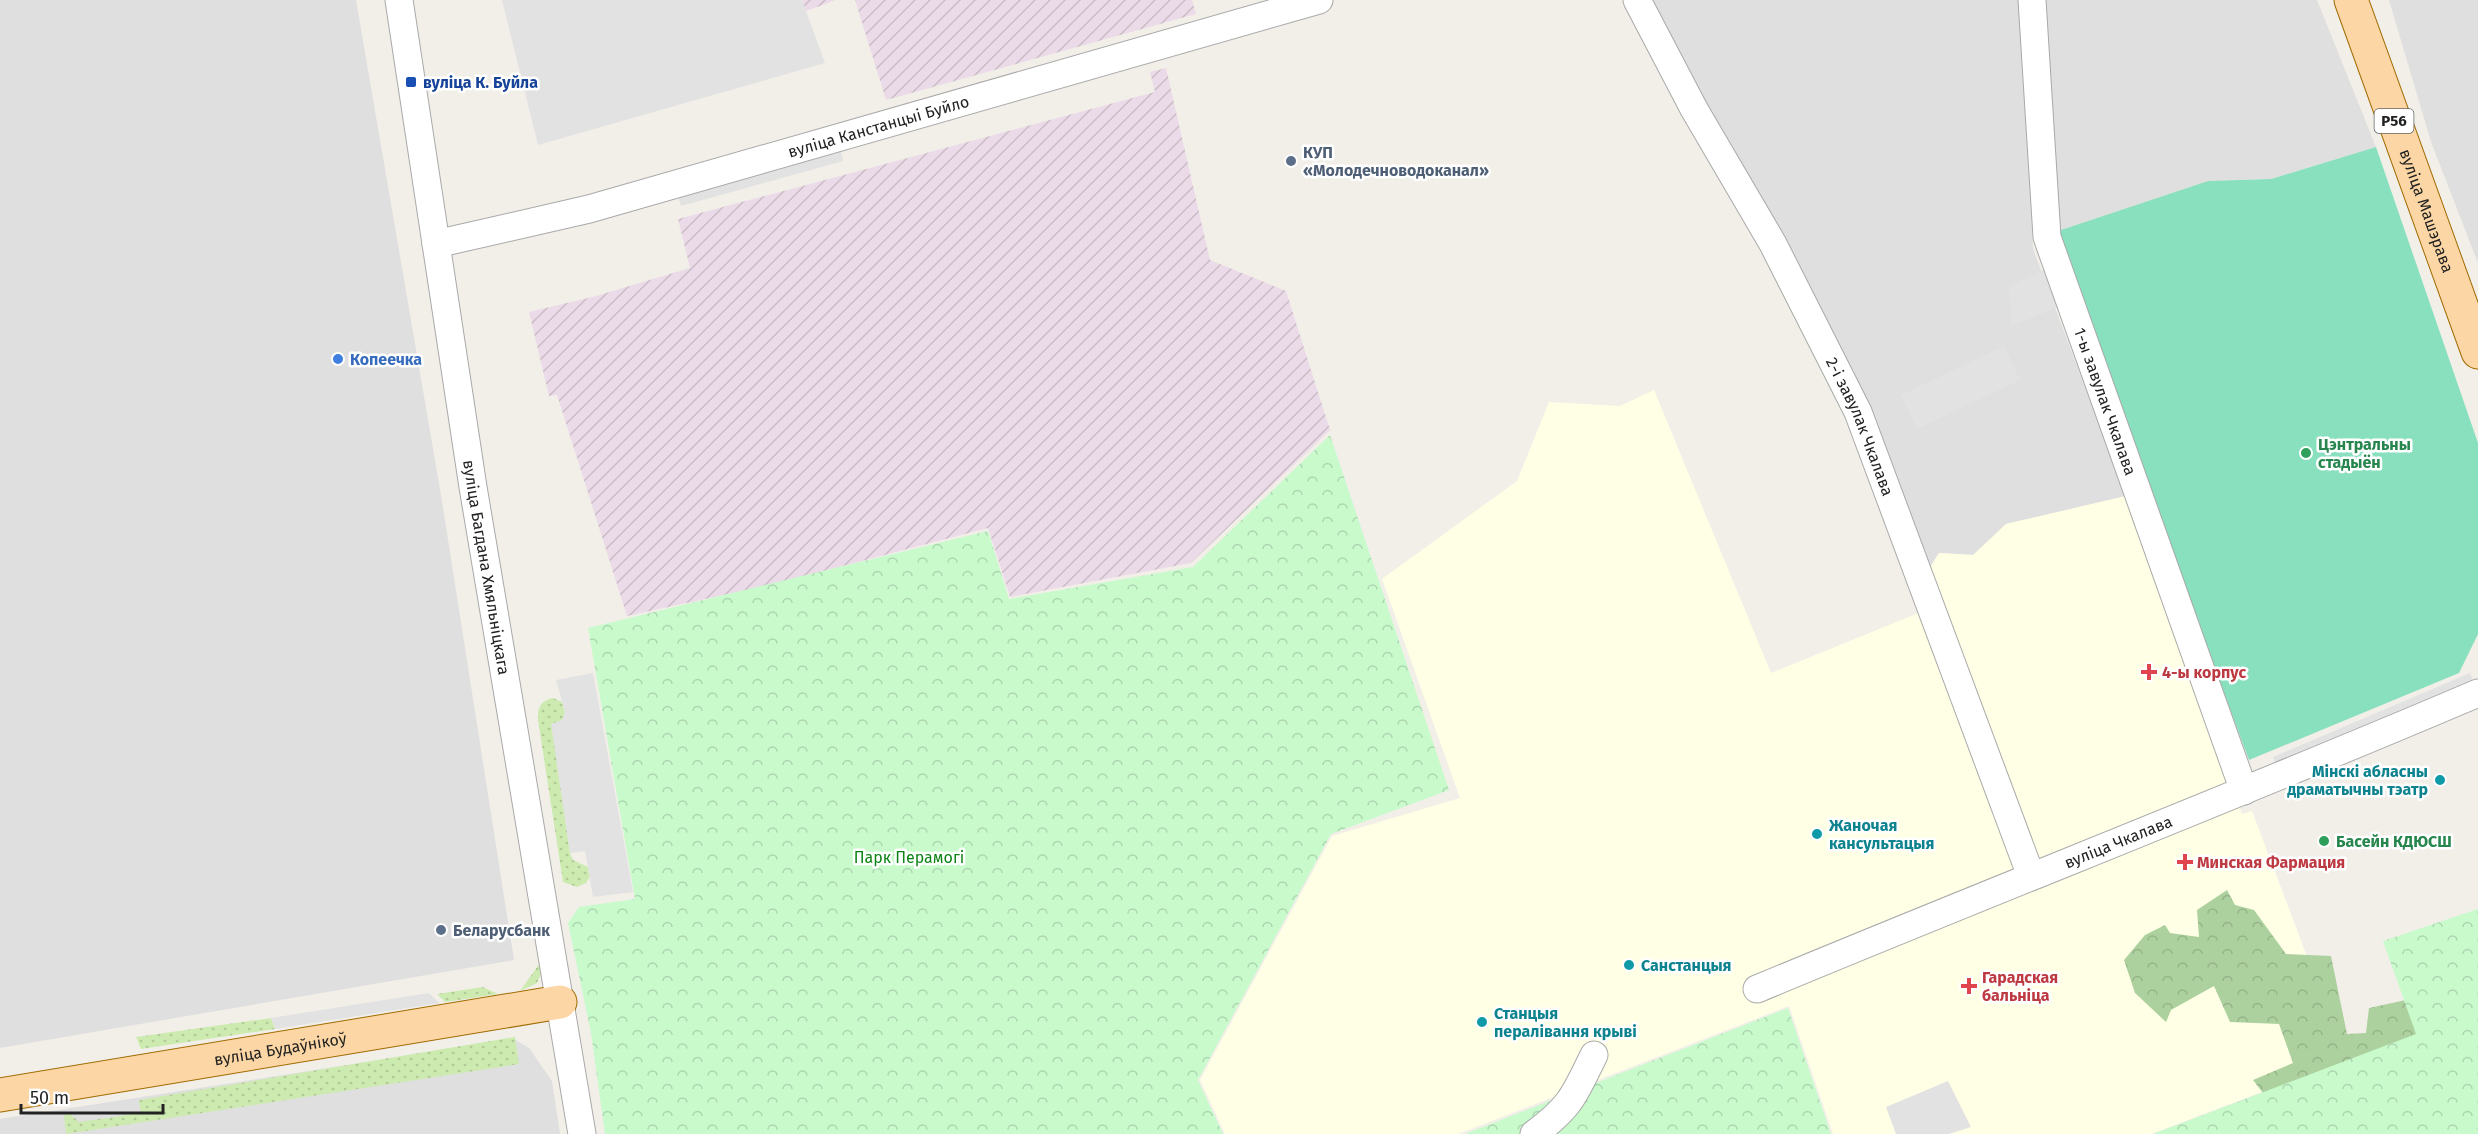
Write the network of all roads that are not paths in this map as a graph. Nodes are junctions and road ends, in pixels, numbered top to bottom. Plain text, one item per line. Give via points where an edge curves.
1 (399, 0) edge
2 (1319, 0) edge
3 (1637, 0) edge
4 (2032, 0) edge
5 (2351, 0) edge
6 (436, 244) junction
7 (2478, 352) edge
8 (2478, 693) edge
9 (2238, 794) junction
10 (2031, 876) junction
11 (1757, 989) dead end
12 (560, 1002) junction
13 (1594, 1055) dead end
14 (0, 1095) edge
15 (582, 1134) edge
16 (1534, 1134) edge

1 - 6 street, вуліца Багдана Хмяльніцкага
2 - 6 street, вуліца Канстанцыі Буйло via 589,209
3 - 10 street, 2-і завулак Чкалава via 1694,109 1773,244 1858,412
4 - 9 street, 1-ы завулак Чкалава via 2047,237
5 - 7 main road, вуліца Машэрава / Р56
6 - 12 street, вуліца Багдана Хмяльніцкага
8 - 9 street, вуліца Чкалава
9 - 10 street, вуліца Чкалава
10 - 11 street, вуліца Чкалава
12 - 14 main road, вуліца Будаўнікоў
12 - 15 street, вуліца Багдана Хмяльніцкага
13 - 16 street via 1561,1115

